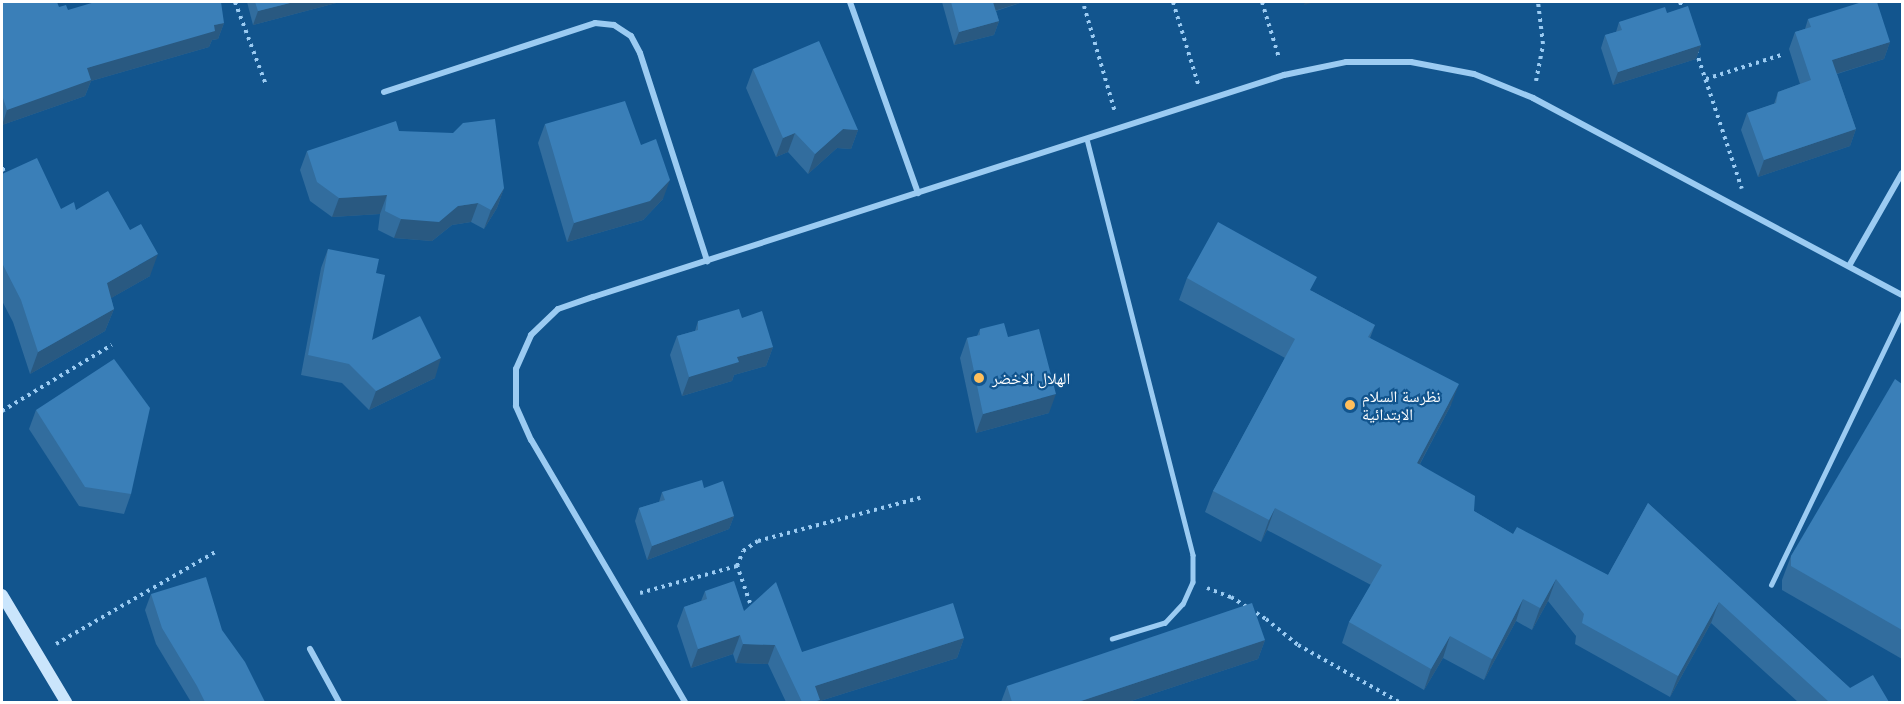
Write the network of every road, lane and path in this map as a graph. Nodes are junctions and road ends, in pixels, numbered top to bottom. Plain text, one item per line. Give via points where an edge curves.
1 (235, 2) edge
2 (850, 2) edge
3 (1173, 2) edge
4 (1262, 2) edge
5 (1538, 2) edge
6 (1680, 2) edge
7 (1084, 6) dead end
8 (1688, 24) edge
9 (1695, 46) edge
10 (1782, 55) dead end
11 (1284, 75) junction
12 (1706, 79) junction
13 (266, 85) dead end
14 (384, 92) dead end
15 (1533, 98) junction
16 (1203, 101) junction
17 (1120, 128) junction
18 (1087, 139) junction
19 (8, 166) dead end
20 (2, 170) edge
21 (1902, 173) edge
22 (918, 193) junction
23 (1750, 212) junction
24 (707, 261) junction
25 (1849, 266) junction
26 (1902, 295) edge
27 (1902, 313) edge
28 (112, 345) dead end
29 (2, 411) edge
30 (920, 498) dead end
31 (217, 551) dead end
32 (737, 566) junction
33 (1193, 582) junction
34 (1772, 585) dead end
35 (2, 595) edge
36 (624, 598) junction
37 (750, 603) edge
38 (1112, 639) dead end
39 (310, 649) dead end
40 (38, 655) junction
41 (66, 702) edge
42 (339, 702) edge
43 (685, 702) edge
44 (1399, 702) edge

1 - 13 path
2 - 22 street
3 - 16 path
4 - 11 path
5 - 15 path via 1543,44
6 - 8 path
7 - 17 path
9 - 12 path
10 - 12 path
11 - 15 street via 1346,62 1411,62 1474,74
11 - 16 street
12 - 23 path
14 - 24 street via 595,23 614,25 631,36 640,53
15 - 23 street
16 - 17 street
17 - 18 street
18 - 22 street
18 - 33 lane via 1192,555
19 - 20 path
21 - 25 street
22 - 24 street
23 - 25 street
24 - 36 street via 558,309 531,334 516,369 516,406 531,440
25 - 26 street
27 - 34 lane
28 - 29 path
30 - 32 path via 758,542 743,550
31 - 40 path
32 - 36 path
32 - 37 path
33 - 38 lane via 1183,604 1165,622
33 - 44 path via 1231,597 1298,645
35 - 40 street
36 - 43 street
39 - 42 street
40 - 41 street

